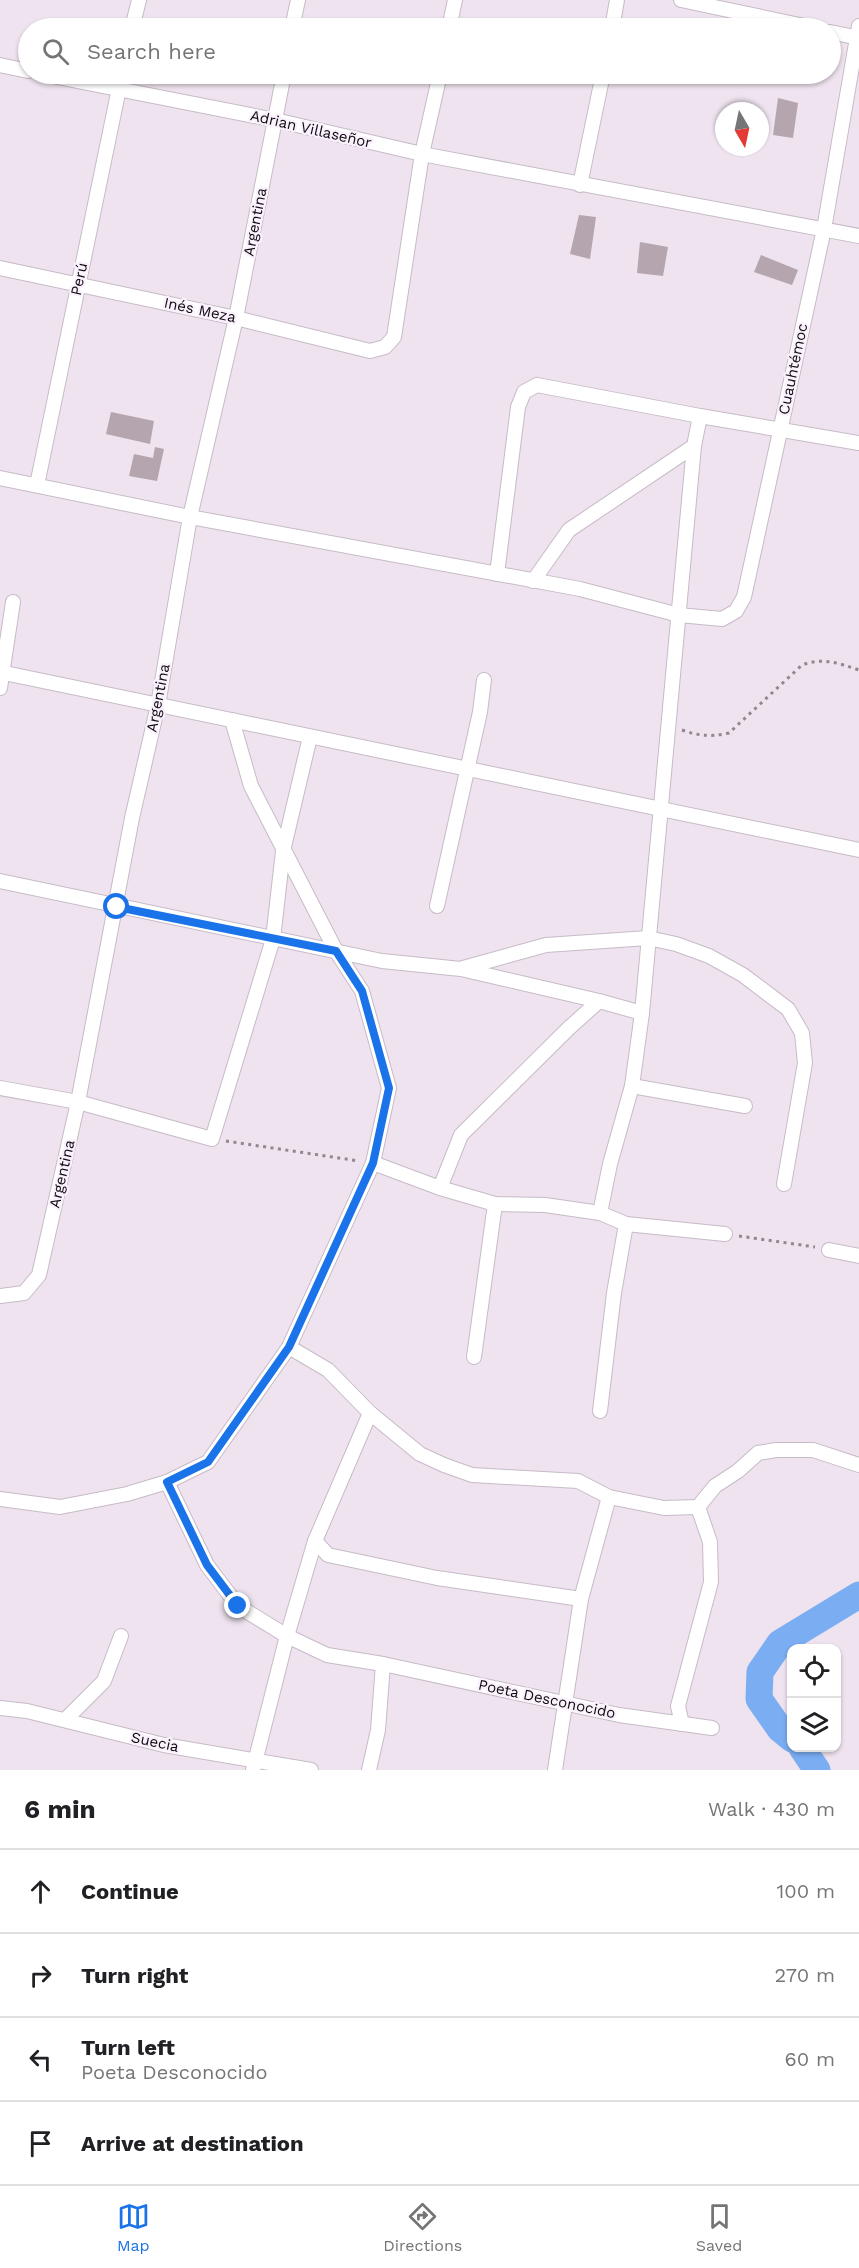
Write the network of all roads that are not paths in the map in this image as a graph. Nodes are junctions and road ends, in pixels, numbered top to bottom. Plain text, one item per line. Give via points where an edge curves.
1 (139, 0) edge
2 (298, 0) edge
3 (455, 0) edge
4 (617, 0) edge
5 (681, 0) edge
6 (134, 18) edge
7 (294, 18) edge
8 (451, 18) edge
9 (614, 18) edge
10 (766, 18) edge
11 (841, 33) edge
12 (858, 34) edge
13 (0, 65) edge
14 (18, 69) edge
15 (93, 84) edge
16 (119, 84) edge
17 (282, 84) edge
18 (438, 84) edge
19 (601, 84) edge
20 (118, 89) junction
21 (275, 120) junction
22 (422, 154) junction
23 (580, 185) junction
24 (824, 229) junction
25 (859, 236) edge
26 (0, 268) edge
27 (78, 284) junction
28 (236, 318) junction
29 (700, 416) junction
30 (781, 428) junction
31 (859, 443) edge
32 (694, 446) junction
33 (0, 478) edge
34 (37, 485) junction
35 (190, 517) junction
36 (497, 574) junction
37 (533, 581) junction
38 (13, 602) dead end
39 (679, 615) junction
40 (2, 673) edge
41 (484, 680) dead end
42 (0, 688) edge
43 (158, 705) junction
44 (232, 720) junction
45 (310, 737) junction
46 (466, 769) junction
47 (661, 810) junction
48 (859, 850) edge
49 (283, 851) junction
50 (0, 881) edge
51 (437, 906) dead end
52 (117, 907) junction
53 (648, 938) junction
54 (273, 939) junction
55 (336, 951) junction
56 (461, 969) junction
57 (599, 1001) junction
58 (642, 1013) junction
59 (632, 1086) junction
60 (0, 1088) edge
61 (78, 1102) junction
62 (745, 1106) dead end
63 (373, 1163) junction
64 (784, 1184) dead end
65 (440, 1188) junction
66 (495, 1204) junction
67 (600, 1214) junction
68 (626, 1224) junction
69 (725, 1234) road end
70 (829, 1250) road end
71 (859, 1256) edge
72 (0, 1296) edge
73 (289, 1347) junction
74 (474, 1357) dead end
75 (600, 1411) dead end
76 (370, 1413) junction
77 (859, 1466) edge
78 (167, 1482) junction
79 (609, 1497) junction
80 (0, 1499) edge
81 (698, 1507) junction
82 (315, 1541) junction
83 (581, 1599) junction
84 (121, 1636) dead end
85 (287, 1636) junction
86 (383, 1664) junction
87 (564, 1704) junction
88 (0, 1708) edge
89 (65, 1720) junction
90 (682, 1724) junction
91 (712, 1728) dead end
92 (254, 1765) edge
93 (311, 1770) edge
94 (369, 1770) edge
95 (555, 1770) edge

1 - 6 street
2 - 7 street
3 - 8 street
4 - 9 street
5 - 10 street
11 - 12 street
12 - 24 street, Cuauhtémoc
13 - 14 street
15 - 20 street, Adrian Villaseñor
16 - 20 street, Perú
17 - 21 street, Argentina
18 - 22 street
19 - 23 street
20 - 21 street, Adrian Villaseñor
20 - 27 street, Perú
21 - 22 street, Adrian Villaseñor
21 - 28 street, Argentina
22 - 23 street, Adrian Villaseñor
22 - 28 street, Inés Meza via 394,337 385,347 370,351
23 - 24 street, Adrian Villaseñor
24 - 25 street, Adrian Villaseñor
24 - 30 street, Cuauhtémoc
26 - 27 street, Inés Meza
27 - 28 street, Inés Meza
27 - 34 street, Perú
28 - 35 street, Argentina
29 - 30 street, Cuauhtémoc
29 - 32 street
29 - 36 street, Cuauhtémoc via 537,385 524,392 518,406
30 - 31 street
30 - 39 street via 744,597 736,611 722,619
32 - 37 street via 569,530
32 - 39 street
33 - 34 street
34 - 35 street
35 - 36 street
35 - 43 street, Argentina
36 - 37 street
37 - 39 street
38 - 40 street
39 - 47 street
40 - 42 street
40 - 43 street
41 - 46 street
43 - 44 street
43 - 52 street, Argentina via 132,818
44 - 45 street
44 - 49 street via 251,786
45 - 46 street
45 - 49 street
46 - 47 street
46 - 51 street
47 - 48 street
47 - 53 street
49 - 54 street
49 - 55 street
50 - 52 street
52 - 54 street
52 - 61 street, Argentina
53 - 56 street via 546,945
53 - 58 street
53 - 64 street via 709,956 743,975 788,1009 802,1033 806,1063
54 - 55 street
54 - 61 street via 212,1139
55 - 56 street via 382,961
55 - 63 street via 362,991 389,1088
56 - 57 street
57 - 58 street
57 - 65 street via 461,1135
58 - 59 street
59 - 62 street
59 - 67 street
60 - 61 street
61 - 72 street, Argentina via 39,1275 24,1293
63 - 65 street
63 - 73 street
65 - 66 street
66 - 67 street via 545,1205
66 - 74 street
67 - 68 street
68 - 69 street
68 - 75 street
70 - 71 street
73 - 76 street via 328,1370
73 - 78 street via 208,1462
76 - 79 street via 420,1454 472,1475 578,1481
76 - 82 street
77 - 81 street via 813,1450 758,1453 715,1486
78 - 80 street via 60,1507
78 - 85 street, Poeta Desconocido via 207,1565 238,1606
79 - 81 street via 664,1508
79 - 83 street
81 - 90 street via 710,1542 711,1582 678,1706
82 - 83 street via 328,1555 438,1578
82 - 85 street
83 - 87 street
84 - 89 street via 104,1681
85 - 86 street, Poeta Desconocido via 327,1655
85 - 92 street
86 - 87 street, Poeta Desconocido
86 - 94 street via 378,1731
87 - 90 street, Poeta Desconocido
87 - 95 street
88 - 89 street, Suecia
89 - 92 street, Suecia
90 - 91 street, Poeta Desconocido
92 - 93 street, Suecia

